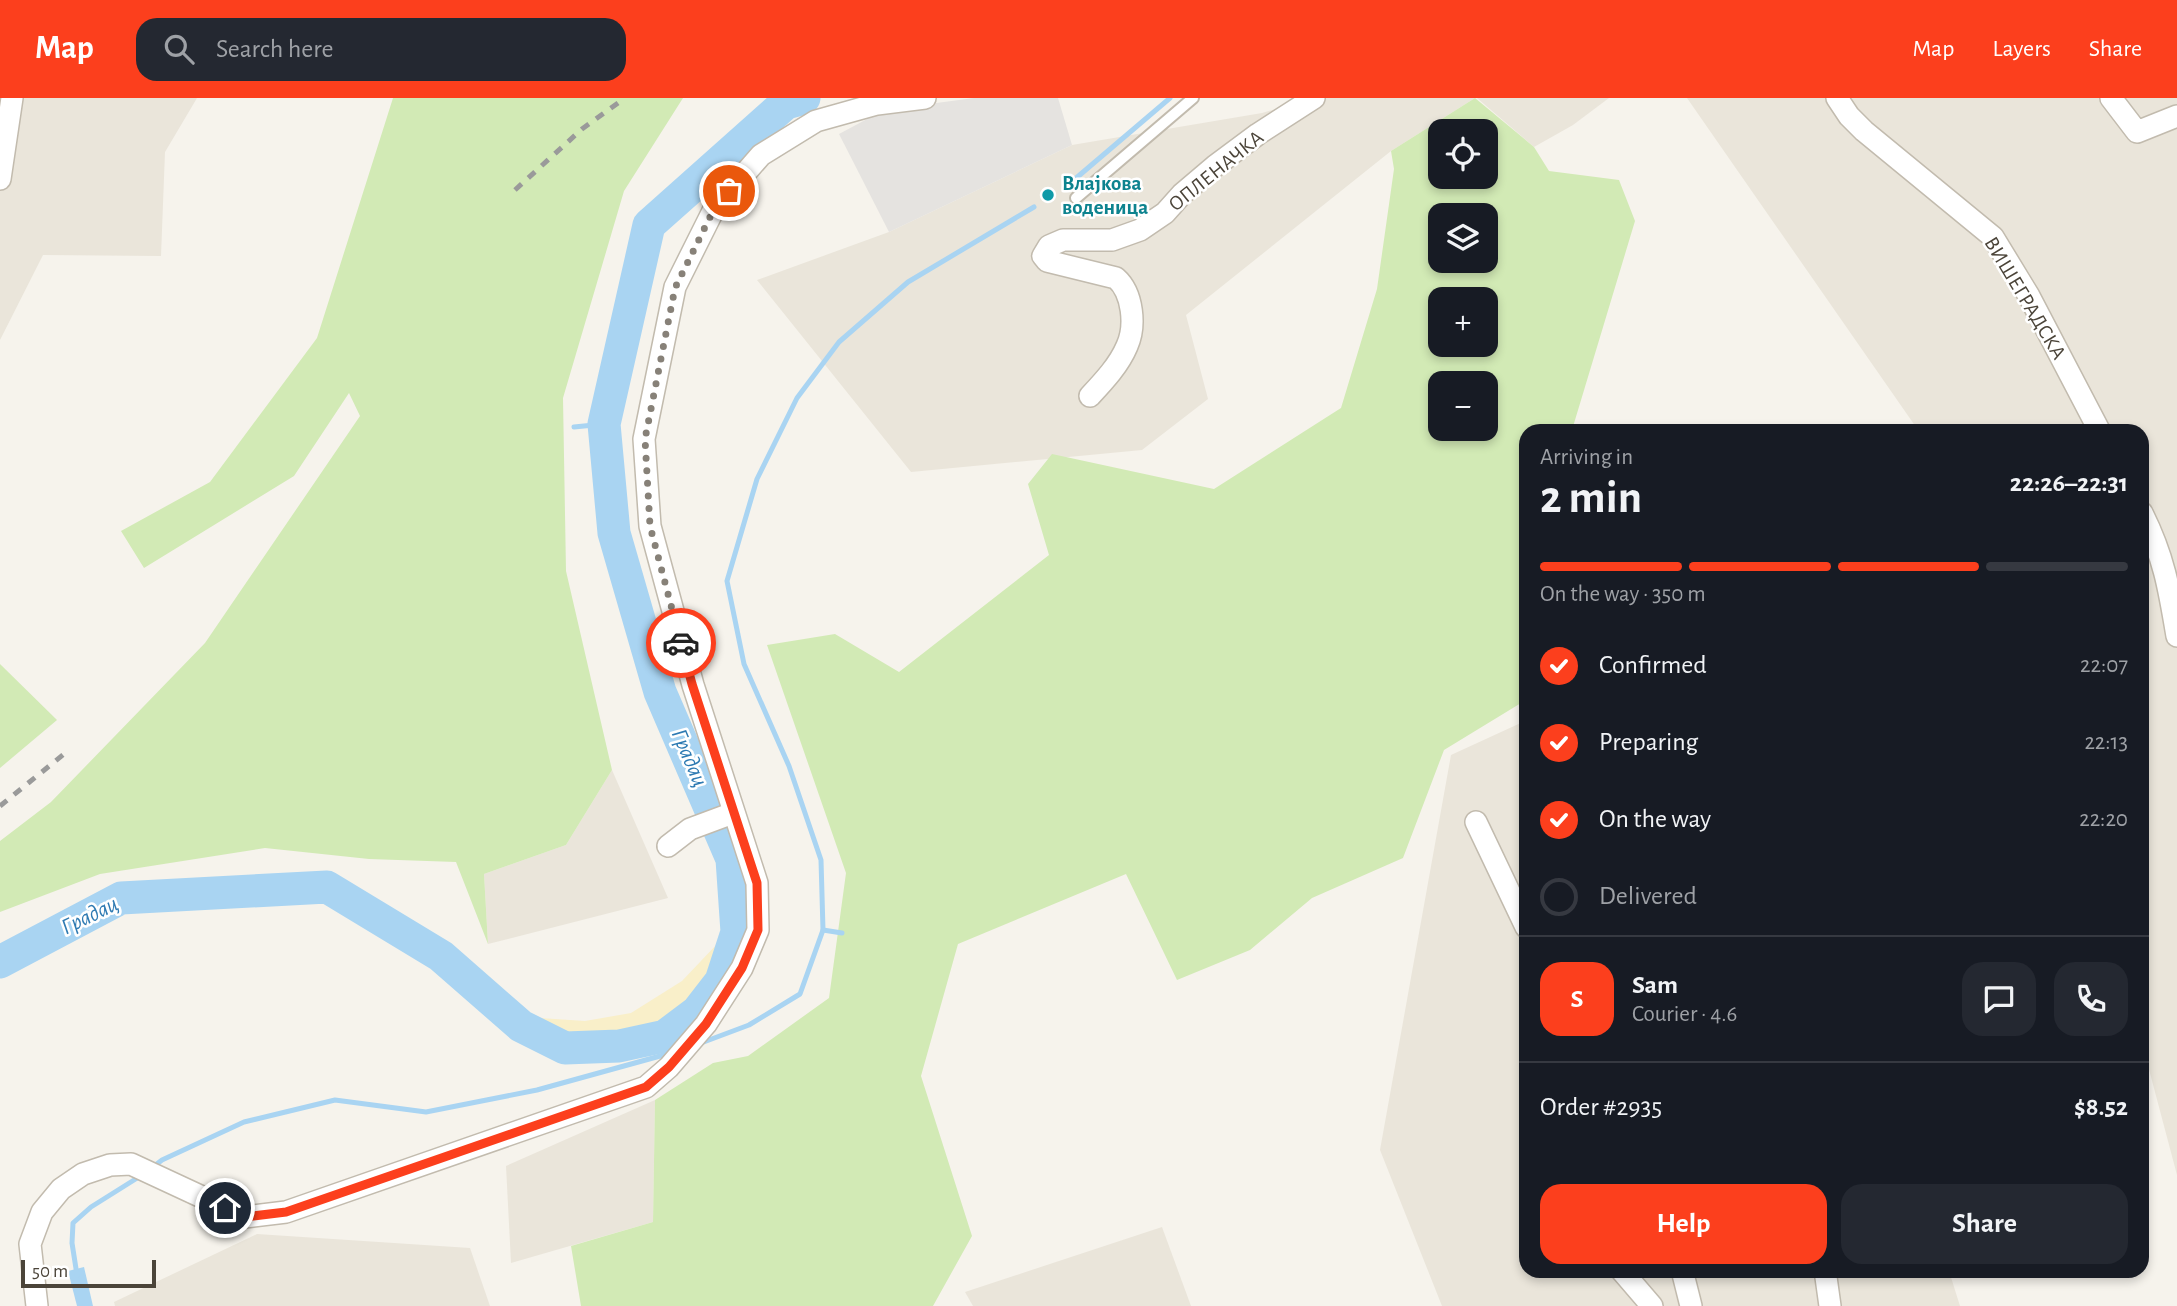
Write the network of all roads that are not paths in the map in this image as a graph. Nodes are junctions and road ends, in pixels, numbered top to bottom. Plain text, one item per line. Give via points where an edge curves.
1 (12, 98) edge
2 (925, 98) edge
3 (1193, 98) edge
4 (1314, 98) edge
5 (1837, 98) edge
6 (2111, 98) edge
7 (1288, 106) edge
8 (2177, 116) edge
9 (0, 179) edge
10 (1076, 198) dead end
11 (1090, 396) dead end
12 (2096, 424) edge
13 (2149, 528) edge
14 (2177, 636) edge
15 (733, 813) junction
16 (1476, 822) dead end
17 (667, 846) dead end
18 (1519, 912) edge
19 (1628, 1278) edge
20 (1684, 1278) edge
21 (1826, 1278) edge
22 (37, 1306) edge
23 (1652, 1306) edge
24 (1691, 1306) edge
25 (1830, 1306) edge

1 - 9 street
2 - 15 street via 877,104 816,121 761,155 714,209 675,288 645,439 650,526 692,684
3 - 10 lane
4 - 7 street, ОПЛЕНАЧКА
5 - 12 street, ВИШЕГРАДСКА via 1864,131 1993,237
6 - 8 street via 2137,132
7 - 11 street, ОПЛЕНАЧКА via 1140,230 1112,240 1063,240 1044,251 1047,261 1116,278 1130,302 1128,345
13 - 14 street via 2167,575
15 - 17 street via 690,829
15 - 22 street via 757,883 758,930 742,968 706,1024 646,1087 286,1212 245,1217 131,1164 83,1174 61,1189 42,1212 30,1244
16 - 18 street
19 - 23 street
20 - 24 street
21 - 25 street

